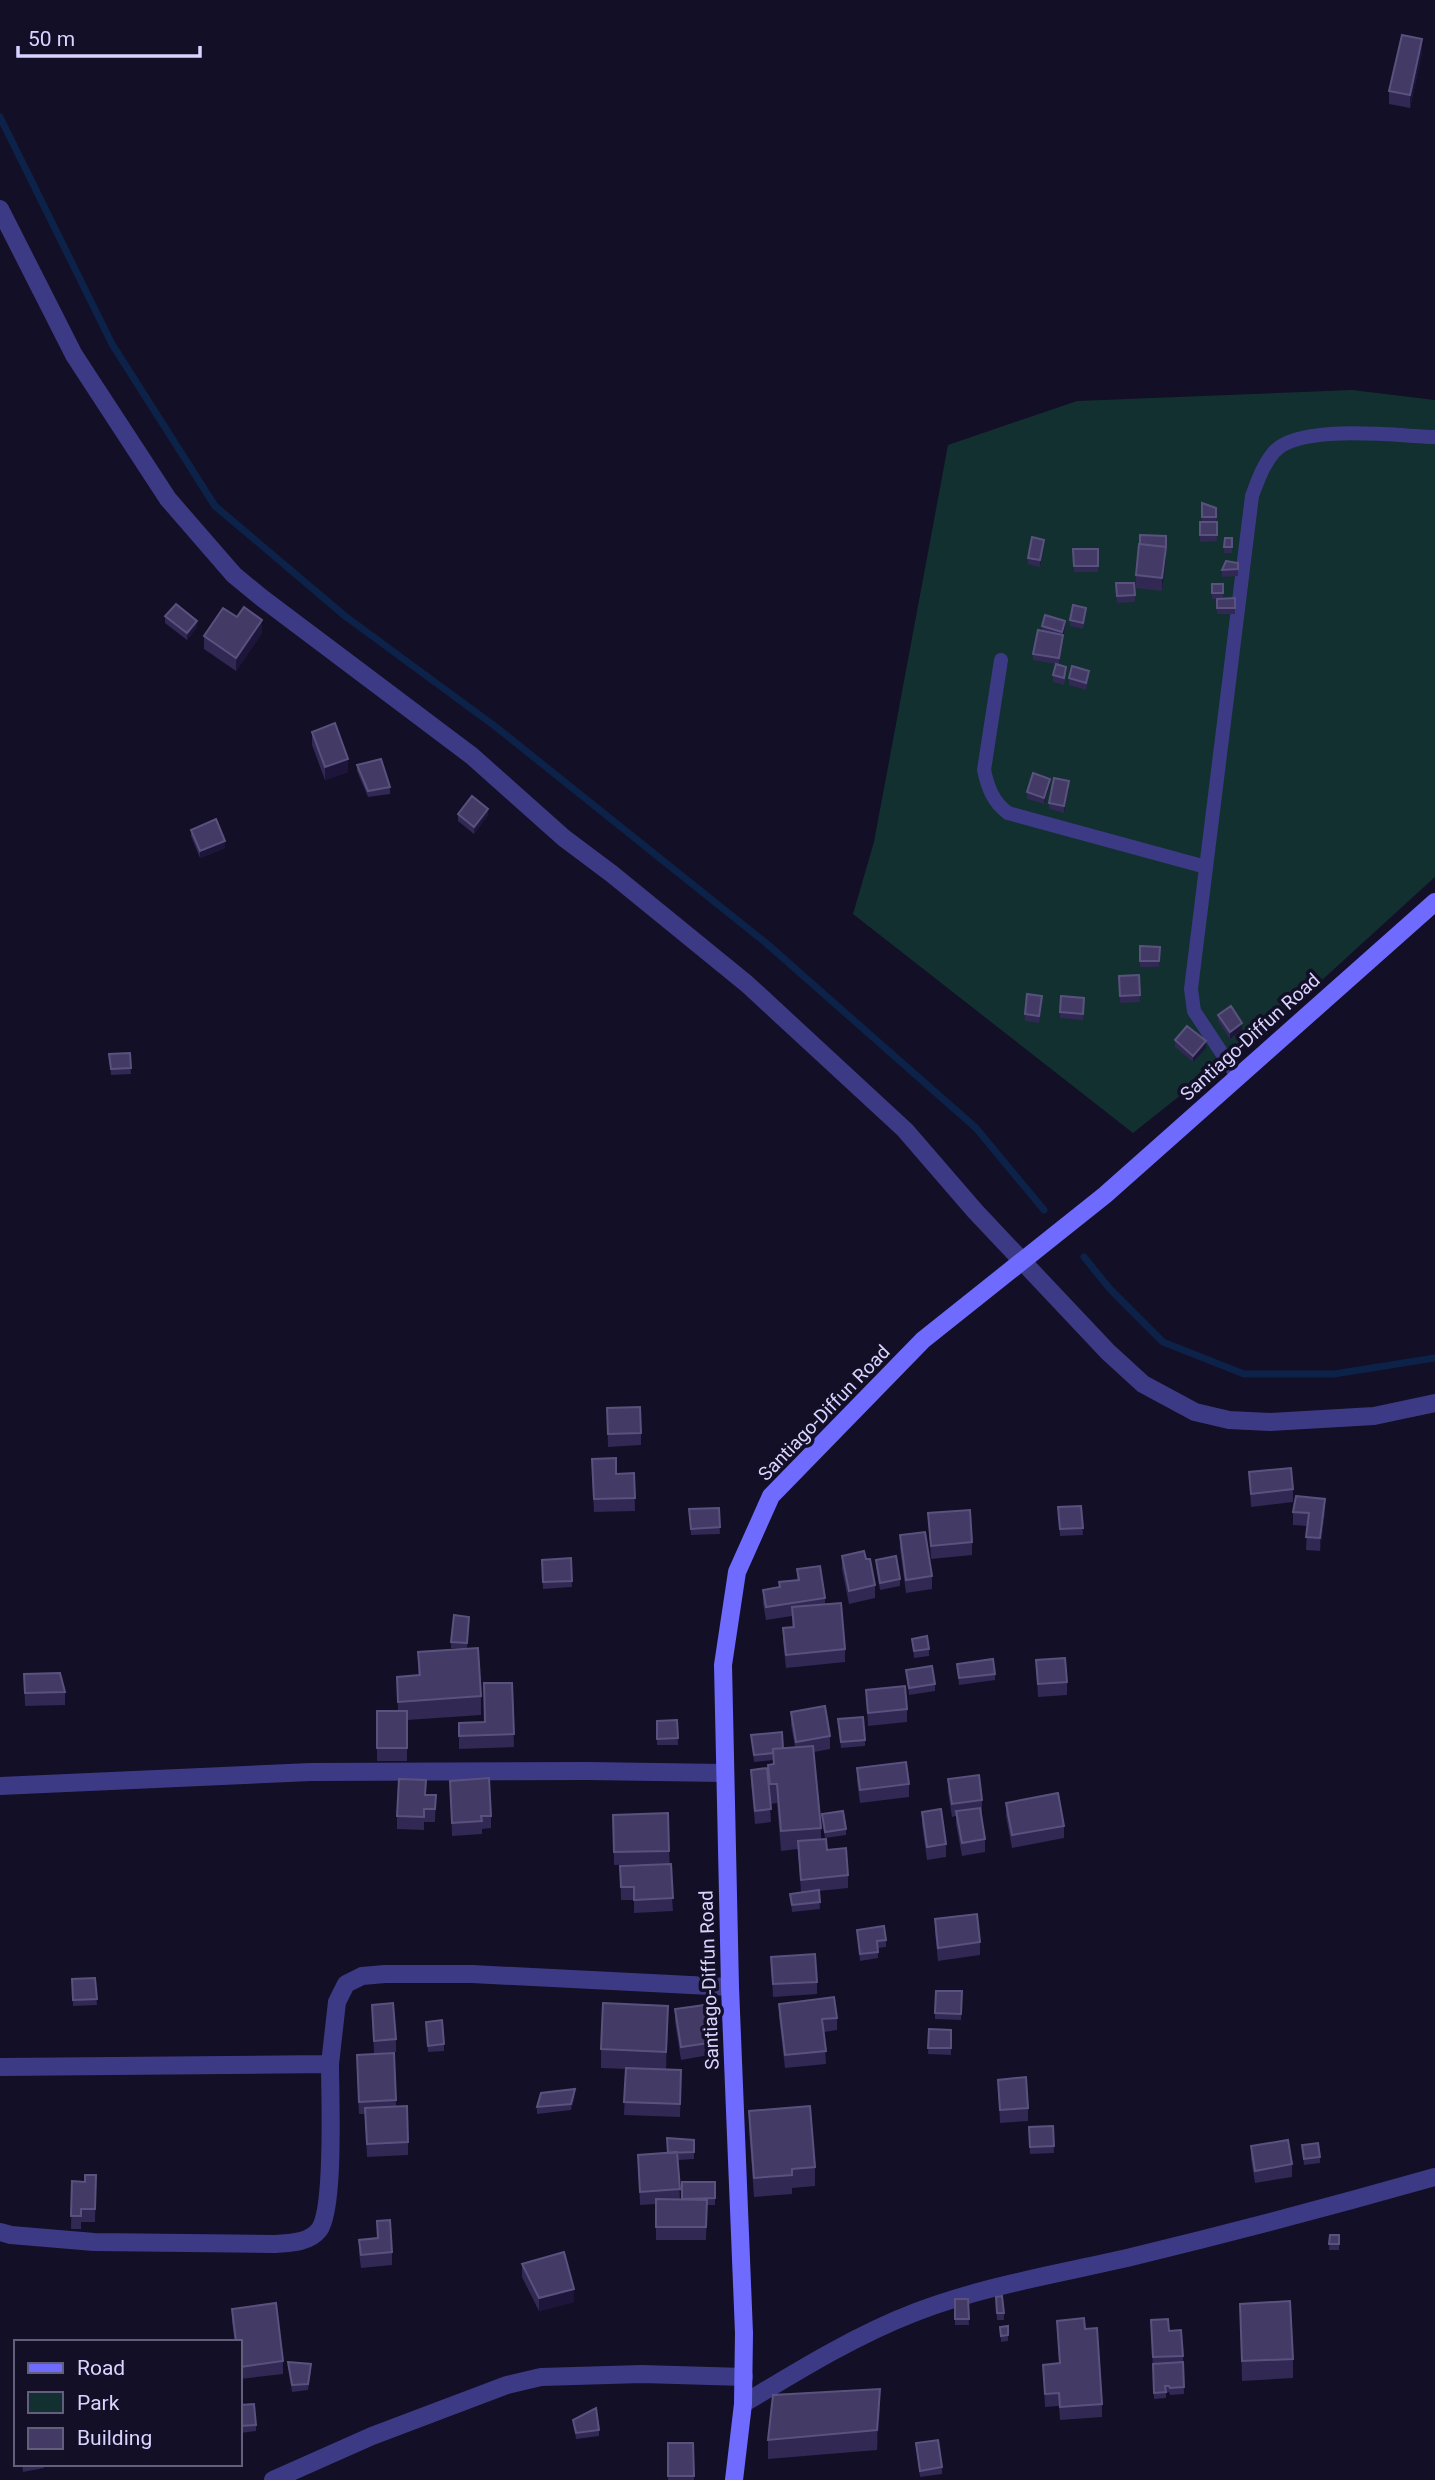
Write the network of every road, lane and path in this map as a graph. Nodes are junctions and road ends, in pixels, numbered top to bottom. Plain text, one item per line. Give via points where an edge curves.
1 (0, 209) edge
2 (1435, 437) edge
3 (1000, 660) dead end
4 (1206, 867) junction
5 (1435, 902) edge
6 (1237, 1076) junction
7 (1023, 1260) junction
8 (1435, 1404) edge
9 (724, 1773) junction
10 (0, 1786) edge
11 (730, 1987) junction
12 (330, 2064) junction
13 (0, 2067) edge
14 (1435, 2178) edge
15 (0, 2232) edge
16 (744, 2377) junction
17 (743, 2404) junction
18 (273, 2480) edge
19 (734, 2480) edge

1 - 7 street via 74,355 168,499 234,575 472,756 564,838 747,984 905,1130
2 - 4 lane via 1329,433 1297,439 1276,450 1261,471 1252,496
3 - 4 lane via 984,770 997,805 1008,813
4 - 6 lane via 1191,989 1194,1011
5 - 6 main road, Santiago-Diffun Road
6 - 7 main road, Santiago-Diffun Road via 1105,1195
7 - 8 street via 1143,1384 1195,1412 1270,1422 1374,1416
7 - 9 main road, Santiago-Diffun Road via 923,1340 771,1496 737,1572 723,1665
9 - 10 street via 311,1772
9 - 11 main road, Santiago-Diffun Road
11 - 12 street via 472,1974 362,1976 346,1984 337,2002
11 - 16 main road, Santiago-Diffun Road
12 - 13 street
12 - 15 street via 327,2213 319,2232 303,2241 94,2242
14 - 17 street via 1267,2225 982,2291 916,2312 829,2354
16 - 17 main road, Santiago-Diffun Road
16 - 18 street via 541,2377 421,2417
17 - 19 main road, Santiago-Diffun Road

